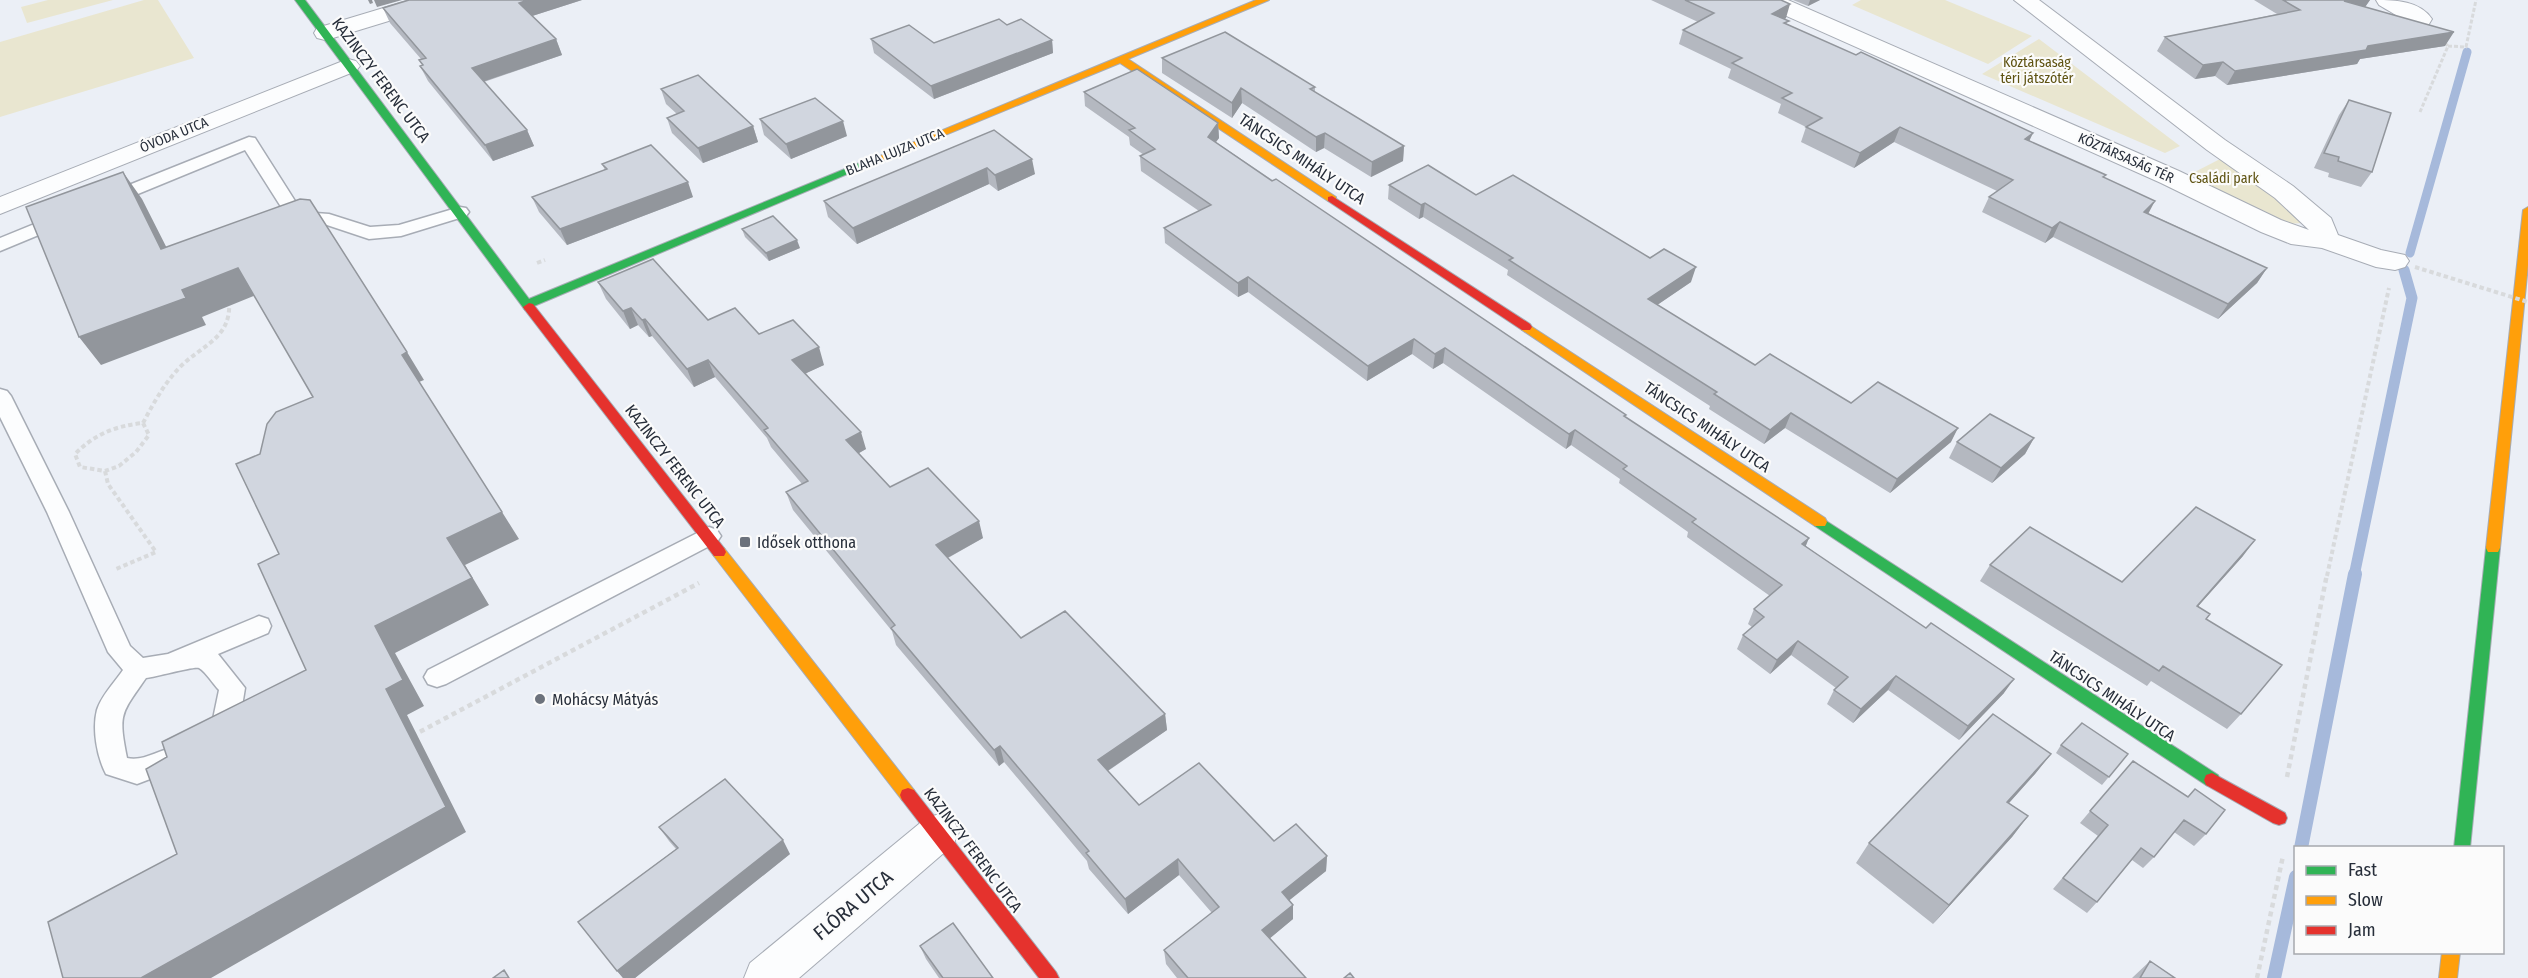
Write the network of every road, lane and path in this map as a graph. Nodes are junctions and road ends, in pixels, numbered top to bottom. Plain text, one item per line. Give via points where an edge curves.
1 (300, 0) edge
2 (433, 0) edge
3 (1264, 0) edge
4 (1770, 0) edge
5 (2025, 0) edge
6 (2387, 0) edge
7 (2476, 0) edge
8 (2421, 19) joint
9 (325, 33) junction
10 (2448, 46) junction
11 (1121, 59) junction
12 (348, 66) junction
13 (2420, 112) dead end
14 (2216, 145) junction
15 (2170, 177) junction
16 (0, 206) edge
17 (2528, 210) edge
18 (460, 212) junction
19 (2326, 240) junction
20 (0, 244) edge
21 (2405, 264) junction
22 (228, 296) edge
23 (2528, 302) edge
24 (527, 304) junction
25 (0, 396) edge
26 (143, 423) junction
27 (105, 471) junction
28 (709, 536) junction
29 (732, 566) junction
30 (88, 581) junction
31 (259, 626) dead end
32 (191, 656) junction
33 (138, 669) junction
34 (437, 677) dead end
35 (405, 740) edge
36 (2279, 818) junction
37 (939, 832) junction
38 (2462, 846) edge
39 (2451, 954) edge
40 (766, 978) edge
41 (1050, 978) edge
42 (2257, 978) edge
43 (2448, 978) edge

1 - 9 main road, KAZINCZY FERENC UTCA
2 - 9 street
3 - 11 main road, BLAHA LUJZA UTCA
4 - 15 street, KÖZTÁRSASÁG TÉR
5 - 14 street
6 - 8 street
7 - 10 path via 2466,47
8 - 10 path
9 - 12 main road, KAZINCZY FERENC UTCA
10 - 13 path
11 - 24 main road, BLAHA LUJZA UTCA
11 - 36 main road, TÁNCSICS MIHÁLY UTCA via 2193,769
12 - 16 street, ÓVODA UTCA
12 - 18 main road, KAZINCZY FERENC UTCA
14 - 15 street
14 - 19 street via 2284,192 2321,224
15 - 19 street, KÖZTÁRSASÁG TÉR via 2291,234
17 - 38 main road
18 - 20 lane via 401,230 369,233 329,220 296,217 249,142
18 - 24 main road, KAZINCZY FERENC UTCA
19 - 21 street, KÖZTÁRSASÁG TÉR
21 - 23 path, bridge
21 - 36 path via 2345,484
22 - 26 path via 231,311 227,326 181,366 154,399
24 - 28 main road, KAZINCZY FERENC UTCA
25 - 30 lane
26 - 27 path via 149,435 138,451 126,462
26 - 27 path via 116,425 90,438 75,454 81,467
27 - 30 path via 108,484 156,552
28 - 29 main road, KAZINCZY FERENC UTCA
28 - 34 lane
29 - 35 path
29 - 37 main road, KAZINCZY FERENC UTCA
30 - 33 lane via 120,652
31 - 32 lane
32 - 33 lane via 171,664
32 - 33 lane via 209,661 232,688 225,725 188,753 137,772 115,766 108,729 110,709
36 - 42 path via 2284,859
37 - 40 street, FLÓRA UTCA
37 - 41 main road, KAZINCZY FERENC UTCA
39 - 43 main road

